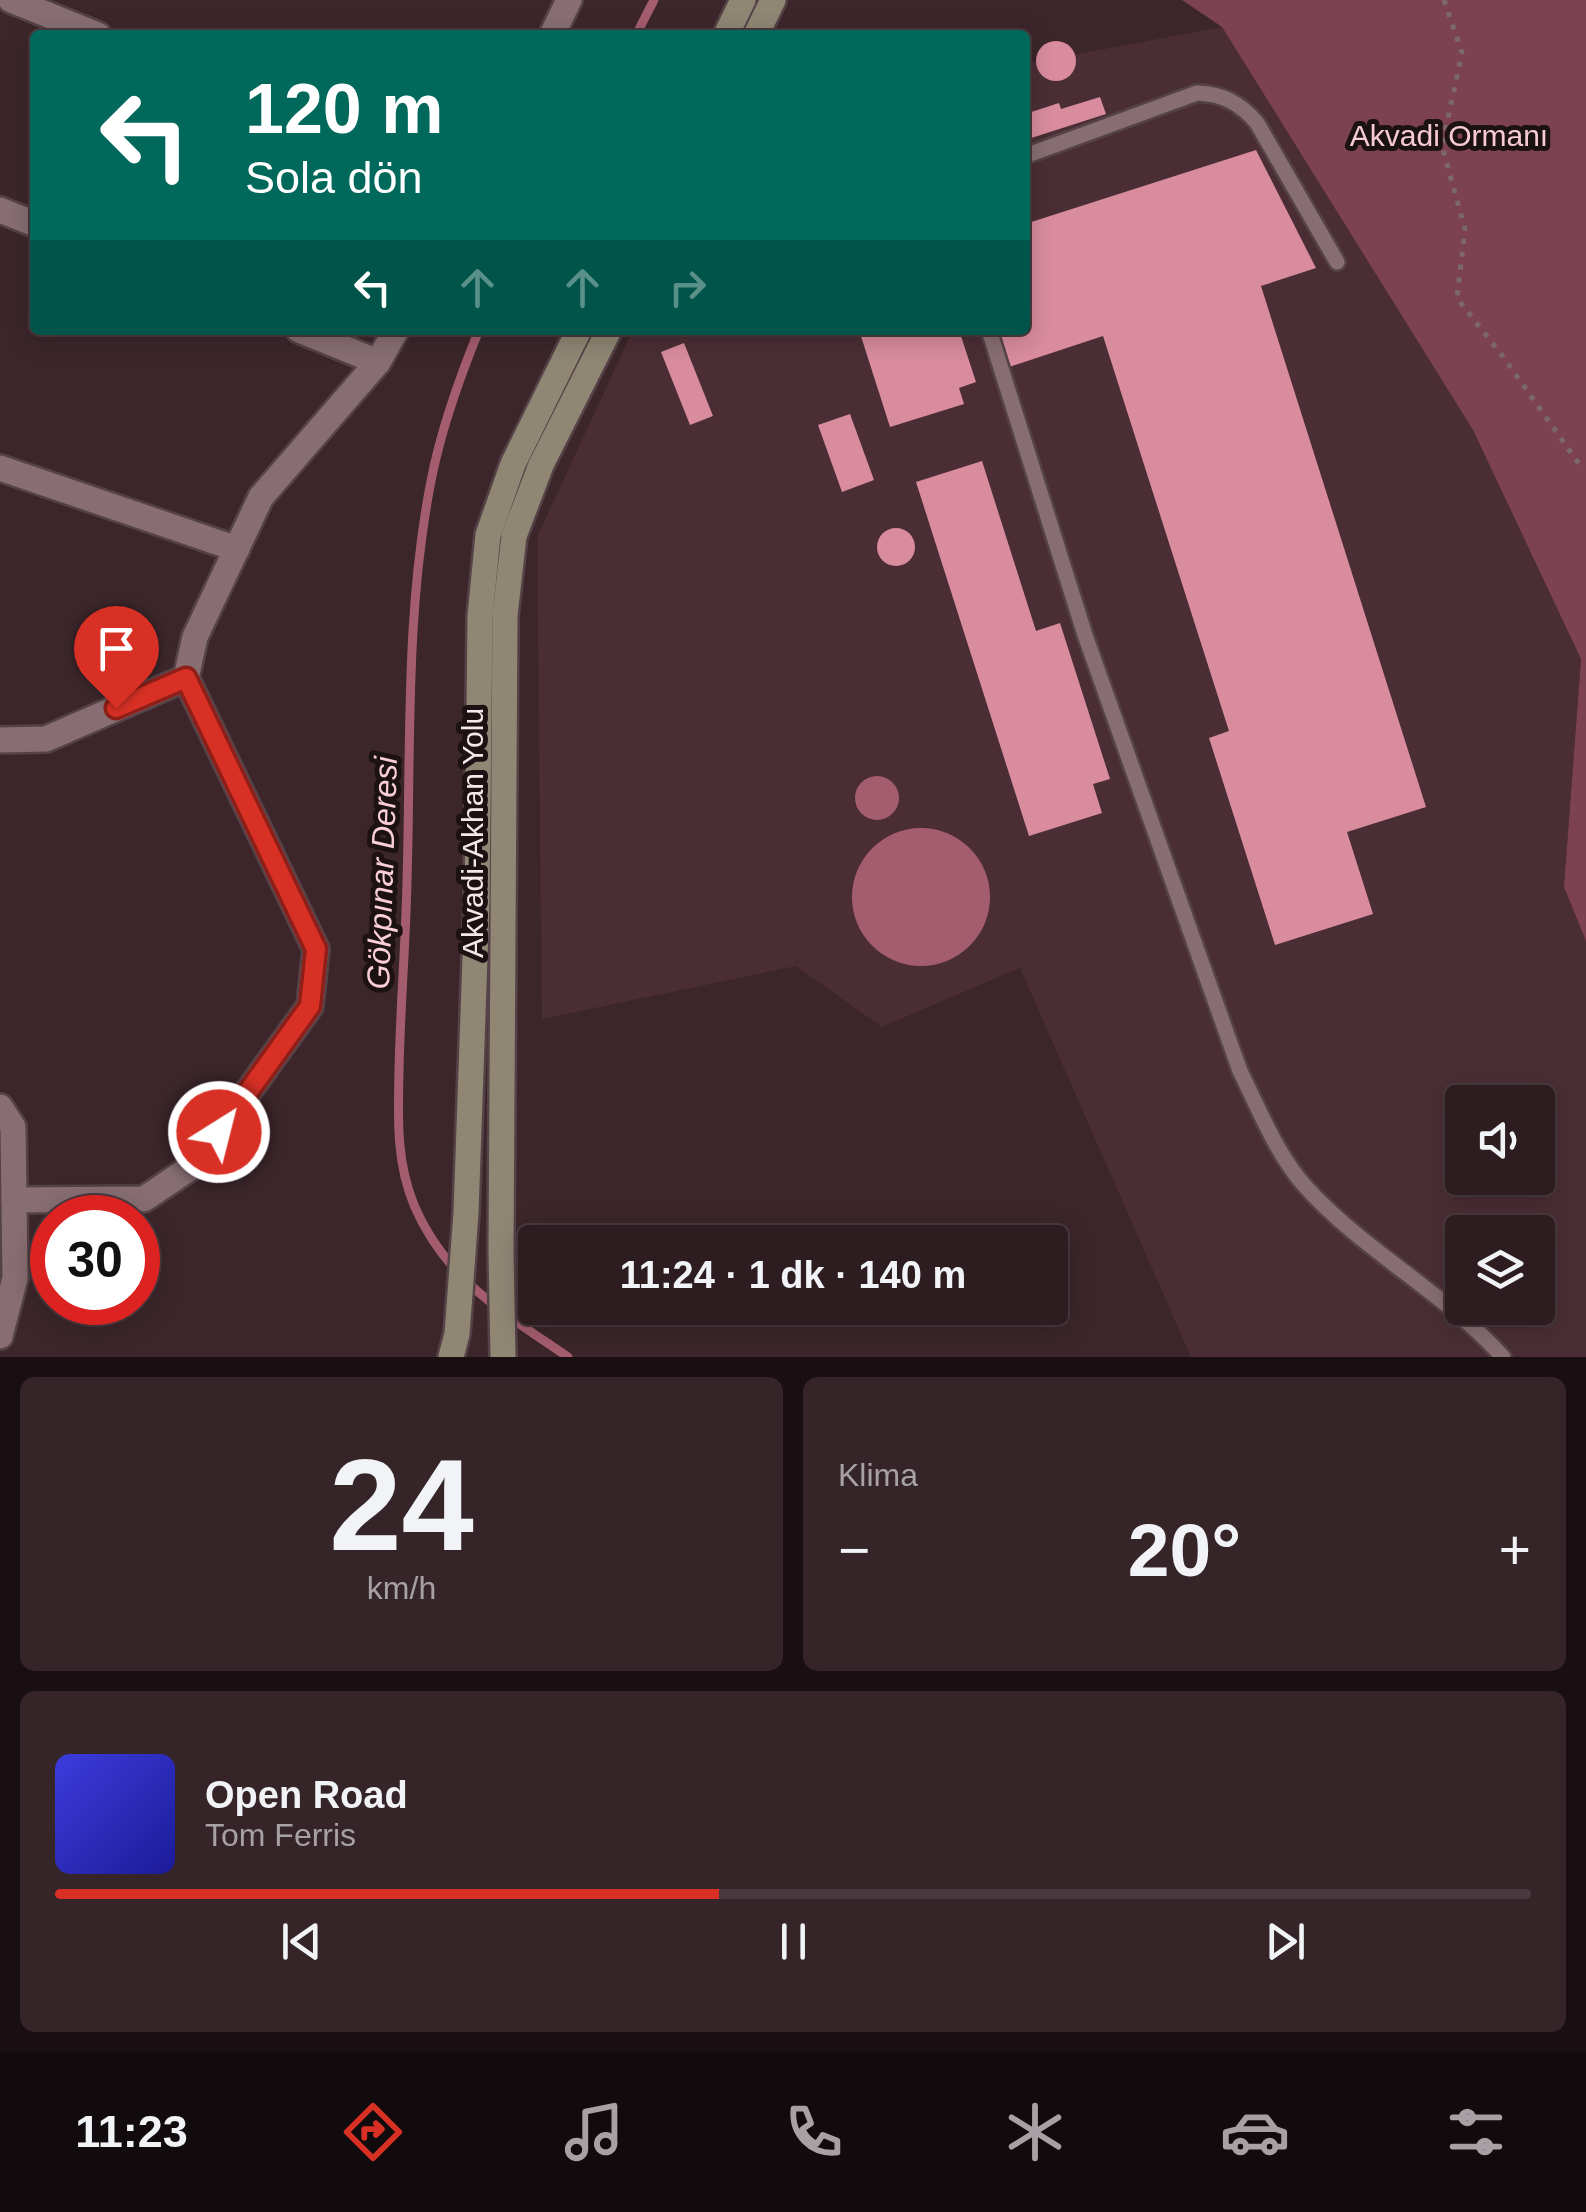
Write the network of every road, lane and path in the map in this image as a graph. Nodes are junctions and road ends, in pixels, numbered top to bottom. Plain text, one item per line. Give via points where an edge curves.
1 (11, 0) edge
2 (569, 0) edge
3 (743, 0) edge
4 (773, 0) edge
5 (1444, 0) edge
6 (86, 30) edge
7 (554, 30) edge
8 (728, 30) edge
9 (758, 30) edge
10 (1030, 154) edge
11 (0, 210) edge
12 (30, 222) edge
13 (1337, 262) dead end
14 (312, 335) edge
15 (393, 335) edge
16 (576, 335) edge
17 (606, 335) edge
18 (991, 335) edge
19 (378, 362) junction
20 (1586, 463) edge
21 (0, 468) edge
22 (236, 549) junction
23 (186, 678) junction
24 (0, 740) edge
25 (0, 1107) edge
26 (14, 1200) junction
27 (0, 1336) edge
28 (454, 1345) edge
29 (503, 1357) edge
30 (1503, 1357) edge

1 - 6 street
2 - 7 street
3 - 8 main road
4 - 9 main road
5 - 20 path via 1462,53 1442,146 1465,229 1457,298 1579,464
10 - 13 lane via 1197,92 1221,96 1257,124
11 - 12 street
14 - 19 street
15 - 19 street
16 - 28 main road, Akvadi-Akhan Yolu via 512,464 488,534 480,616 466,1213
17 - 29 main road, Akvadi-Akhan Yolu via 514,536 505,615
18 - 30 lane via 1091,653 1240,1071 1270,1134 1302,1183 1338,1220
19 - 22 street via 261,497
21 - 22 street
22 - 23 street via 195,637
23 - 24 street via 46,739
23 - 26 street via 316,949 310,1006 196,1164 144,1199
25 - 26 street via 13,1127
26 - 27 street via 15,1278

